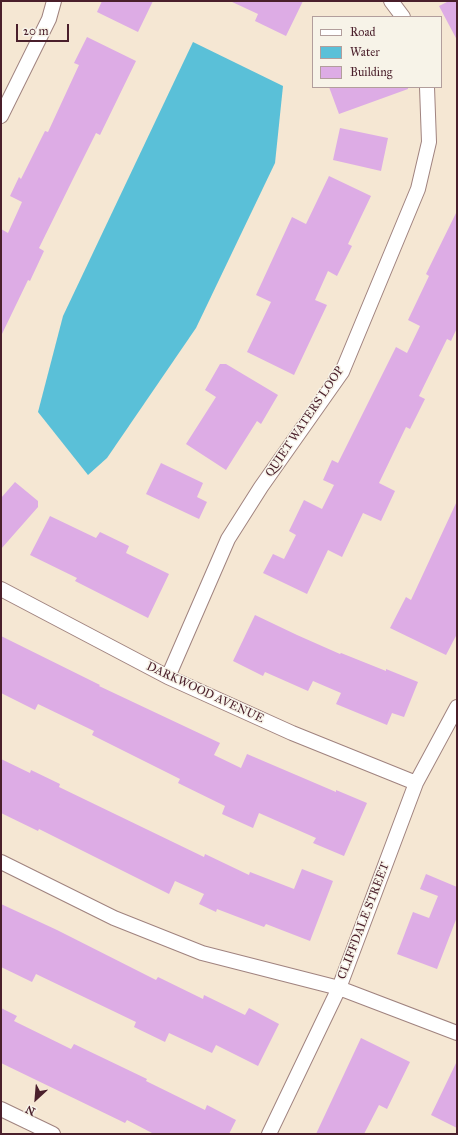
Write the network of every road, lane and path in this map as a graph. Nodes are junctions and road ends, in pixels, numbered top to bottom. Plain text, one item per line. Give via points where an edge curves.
1 (54, 1) edge
2 (391, 1) edge
3 (402, 16) edge
4 (426, 88) edge
5 (1, 116) edge
6 (1, 589) edge
7 (168, 677) junction
8 (457, 707) edge
9 (416, 782) junction
10 (1, 862) edge
11 (338, 988) junction
12 (457, 1033) edge
13 (1, 1109) edge
14 (53, 1134) edge
15 (269, 1134) edge

1 - 5 street via 49,19
2 - 3 street
4 - 7 street, QUIET WATERS LOOP via 429,142 418,189 342,372 261,487 228,539
6 - 7 street, DARKWOOD AVENUE
7 - 9 street, DARKWOOD AVENUE via 292,733
8 - 9 street, CLIFFDALE STREET
9 - 11 street, CLIFFDALE STREET
10 - 11 street via 114,918 202,953
11 - 12 street
11 - 15 street, CLIFFDALE STREET
13 - 14 street

